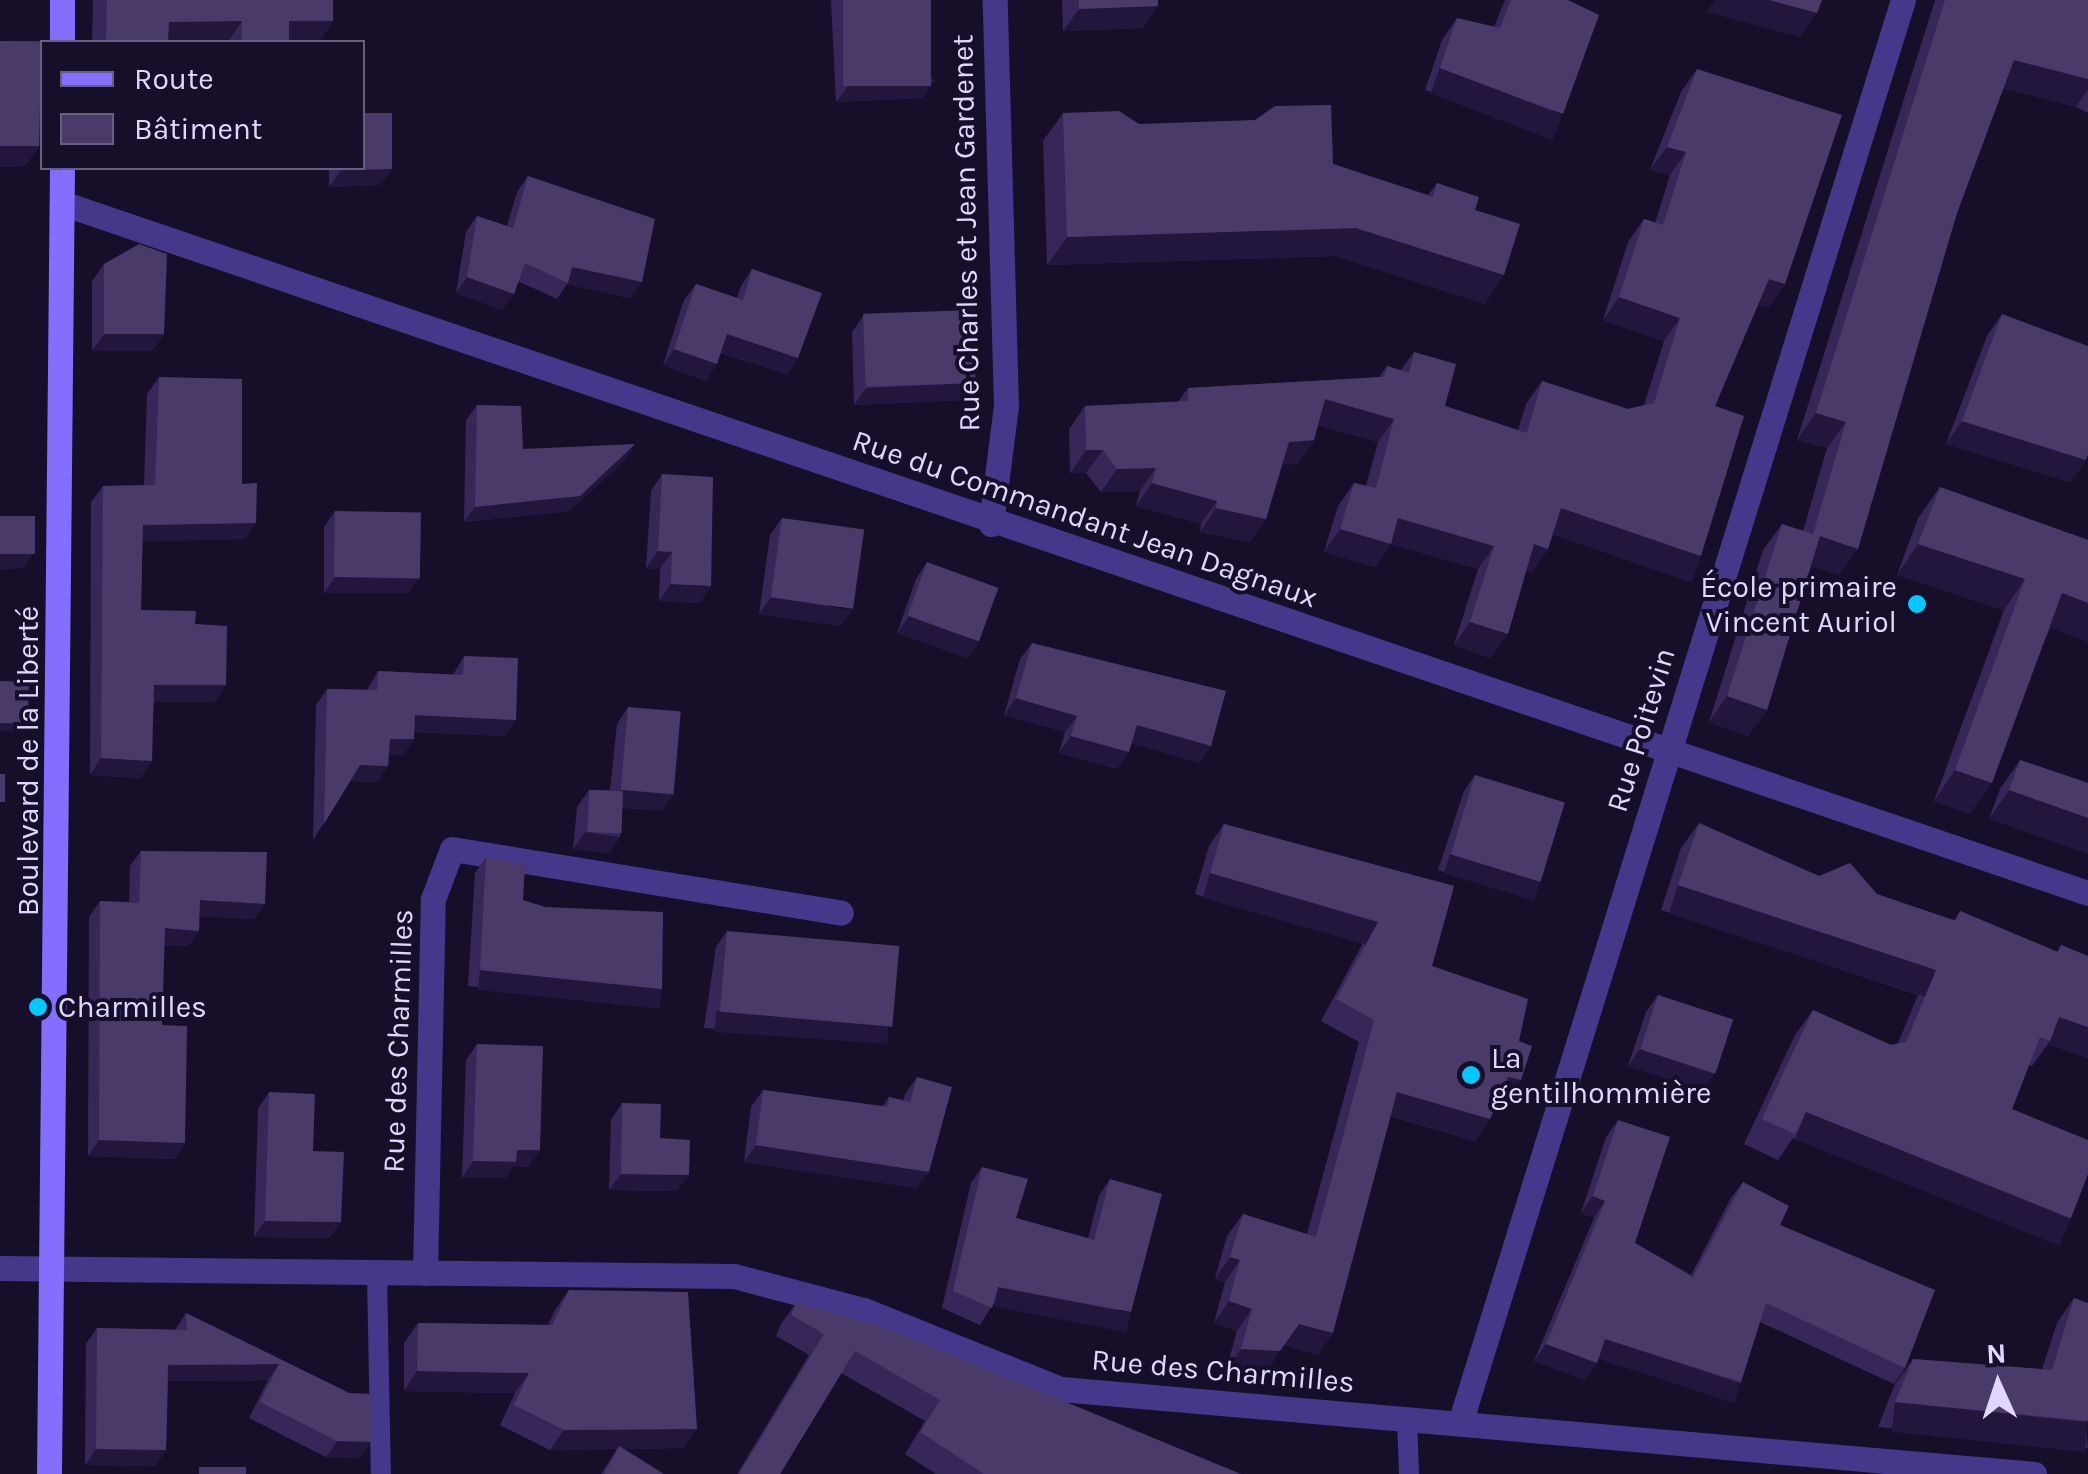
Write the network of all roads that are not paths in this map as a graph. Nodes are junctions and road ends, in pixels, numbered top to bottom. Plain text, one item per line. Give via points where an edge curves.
1 (62, 0) edge
2 (995, 0) edge
3 (1902, 0) edge
4 (62, 40) edge
5 (62, 170) edge
6 (62, 203) junction
7 (991, 524) junction
8 (1669, 749) junction
9 (2088, 893) edge
10 (842, 914) dead end
11 (0, 1268) edge
12 (51, 1269) junction
13 (378, 1273) junction
14 (424, 1274) junction
15 (1407, 1420) junction
16 (1460, 1423) junction
17 (49, 1474) edge
18 (382, 1474) edge
19 (1410, 1474) edge
20 (2034, 1474) edge

1 - 4 main road
2 - 7 street, Rue Charles et Jean Gardenet via 1006,406
3 - 8 street, Rue Poitevin
5 - 6 main road, Boulevard de la Liberté
6 - 7 street, Rue du Commandant Jean Dagnaux
6 - 12 main road, Boulevard de la Liberté
7 - 8 street, Rue du Commandant Jean Dagnaux
8 - 9 street, Rue du Commandant Jean Dagnaux
8 - 16 street, Rue Poitevin
10 - 14 street, Rue des Charmilles via 452,849 433,900
11 - 12 street, Rue des Charmilles
12 - 13 street, Rue des Charmilles
12 - 17 main road, Boulevard de la Liberté
13 - 14 street, Rue des Charmilles
13 - 18 lane
14 - 15 street, Rue des Charmilles via 734,1276 864,1310 1061,1390
15 - 16 street, Rue des Charmilles
15 - 19 lane
16 - 20 street, Rue des Charmilles

